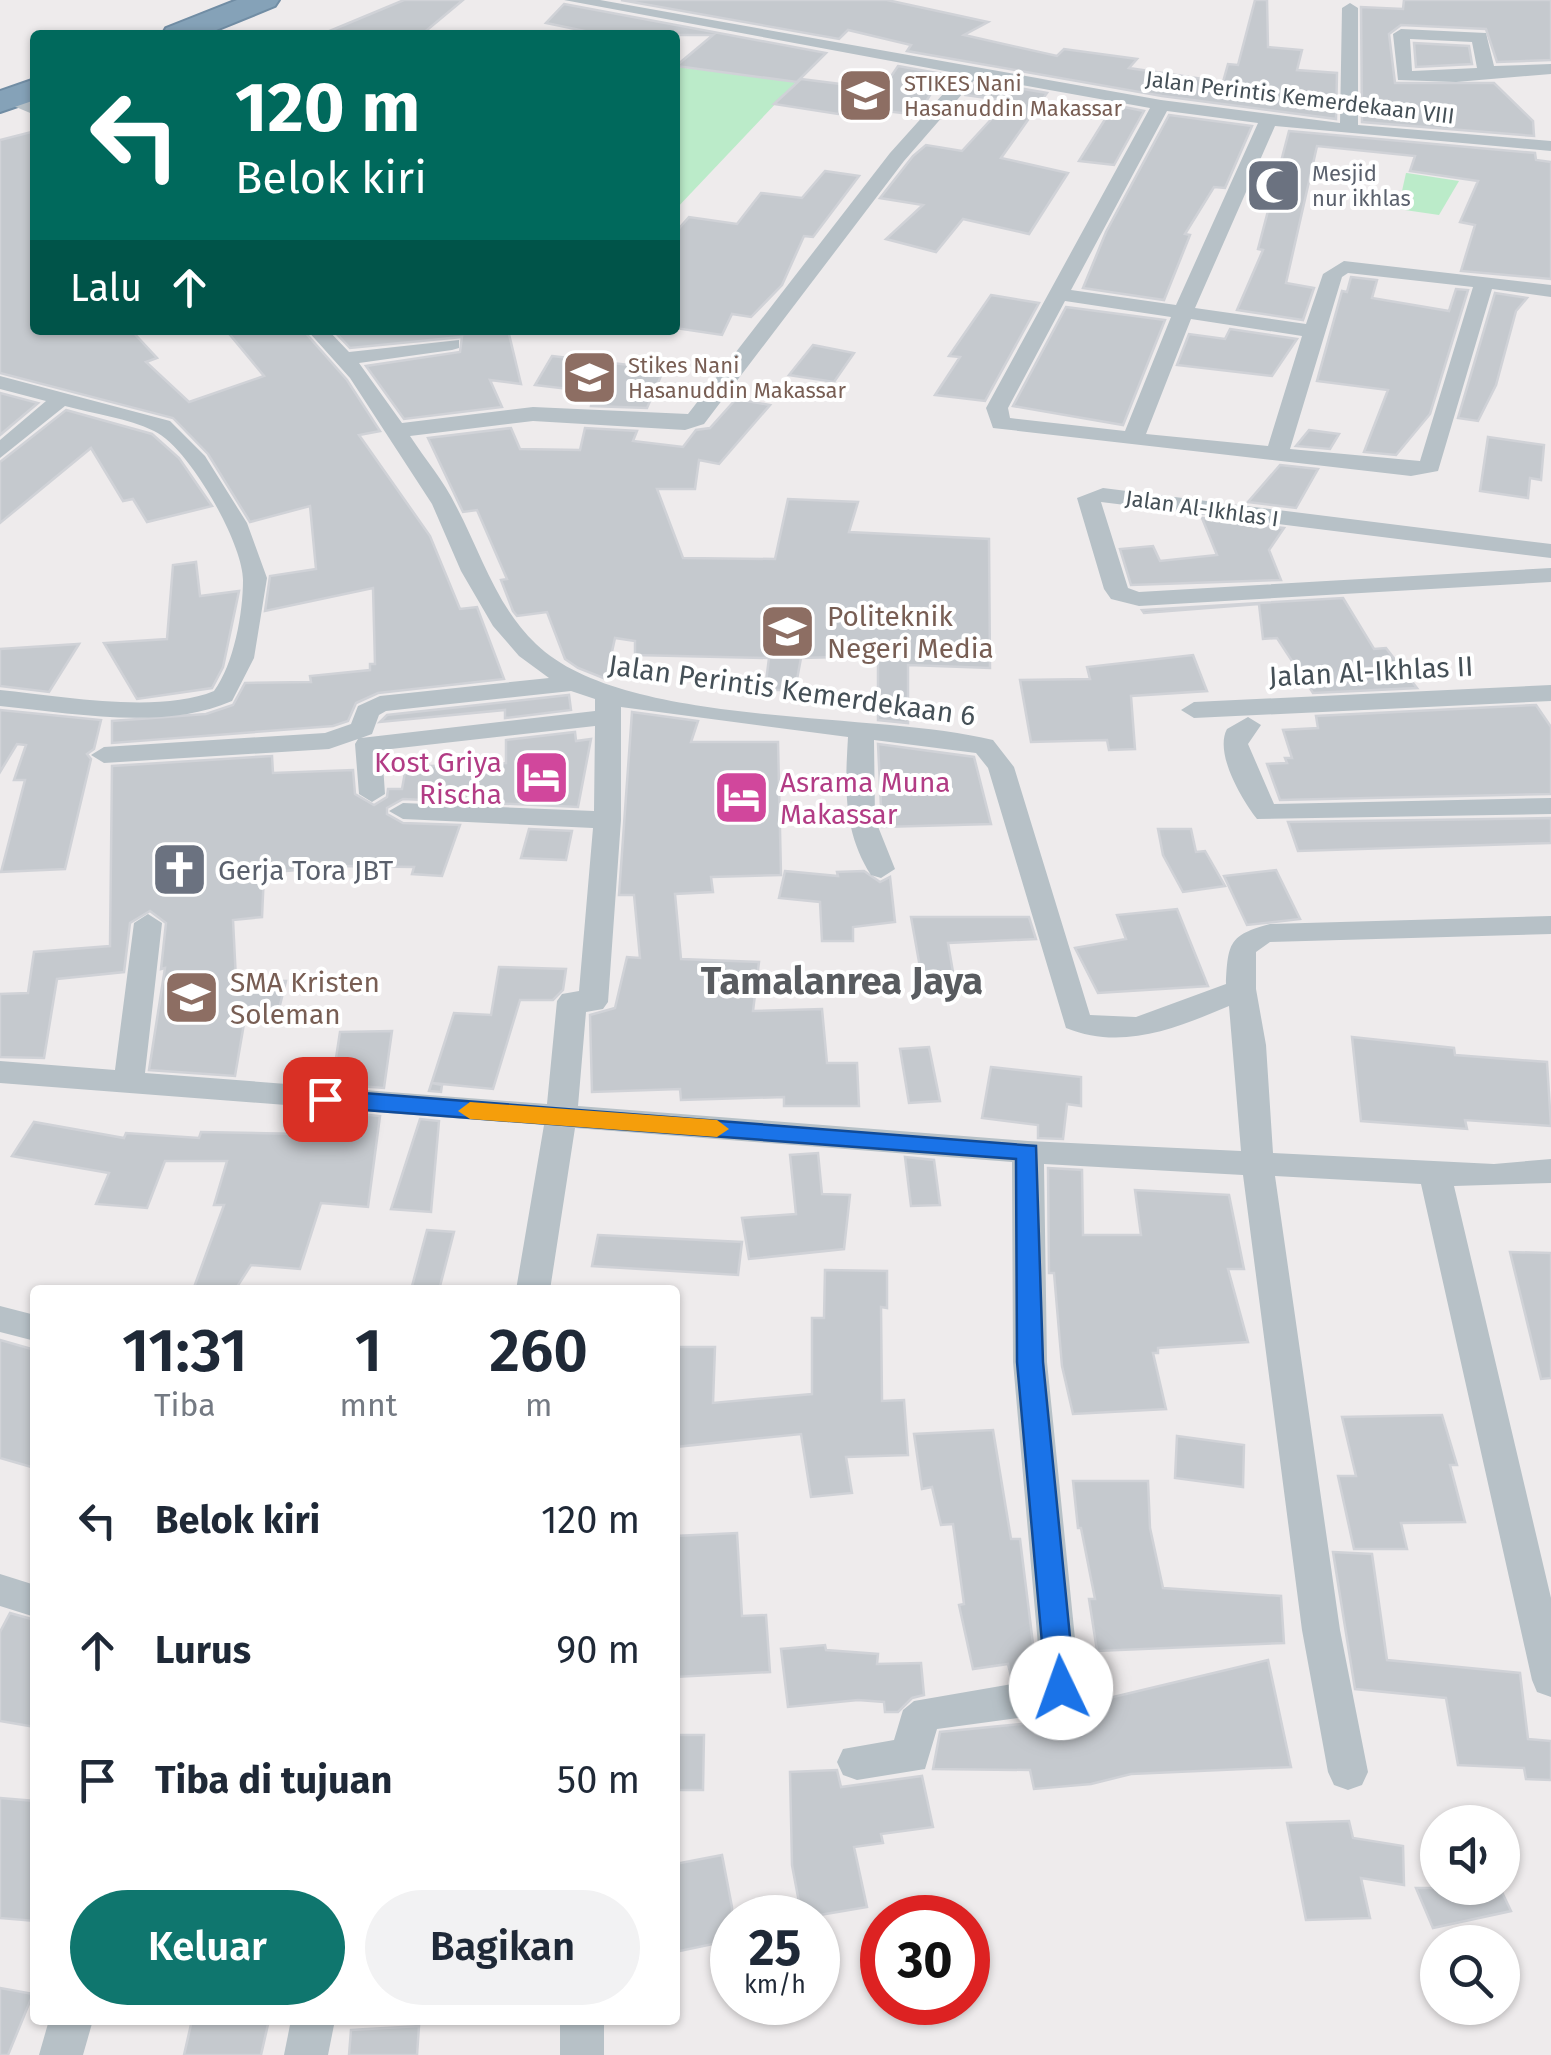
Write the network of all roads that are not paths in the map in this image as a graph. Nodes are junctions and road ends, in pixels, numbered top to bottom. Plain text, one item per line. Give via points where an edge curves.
1 (222, 0) edge
2 (264, 0) edge
3 (572, 0) edge
4 (614, 3) edge
5 (694, 5) dead end
6 (1350, 8) dead end
7 (675, 18) junction
8 (168, 30) edge
9 (169, 30) edge
10 (1551, 68) edge
11 (973, 70) junction
12 (1486, 70) junction
13 (1161, 105) junction
14 (1269, 119) junction
15 (1348, 130) junction
16 (1551, 146) edge
17 (1484, 282) junction
18 (1551, 291) edge
19 (1057, 294) junction
20 (1186, 312) junction
21 (1314, 332) junction
22 (321, 335) edge
23 (452, 344) dead end
24 (343, 359) junction
25 (0, 382) edge
26 (61, 400) junction
27 (393, 430) junction
28 (1133, 438) junction
29 (0, 451) edge
30 (1277, 454) junction
31 (1551, 551) edge
32 (1551, 574) edge
33 (572, 684) junction
34 (1551, 693) edge
35 (0, 698) edge
36 (607, 707) junction
37 (1194, 710) dead end
38 (1248, 725) dead end
39 (861, 729) junction
40 (104, 756) dead end
41 (372, 794) dead end
42 (1551, 806) edge
43 (403, 811) dead end
44 (607, 820) junction
45 (881, 869) dead end
46 (148, 923) dead end
47 (1551, 925) edge
48 (1241, 989) junction
49 (0, 1072) edge
50 (128, 1082) junction
51 (561, 1118) junction
52 (1028, 1152) junction
53 (1258, 1164) junction
54 (1551, 1170) edge
55 (1436, 1173) junction
56 (534, 1285) edge
57 (0, 1319) edge
58 (30, 1327) edge
59 (0, 1590) edge
60 (30, 1599) edge
61 (1549, 1664) edge
62 (857, 1762) dead end
63 (1348, 1772) dead end
64 (70, 2025) edge
65 (312, 2025) edge
66 (582, 2025) edge
67 (61, 2055) edge
68 (306, 2055) edge
69 (582, 2055) edge

1 - 8 highway
2 - 9 highway
3 - 4 street, Jalan Perintis Kemerdekaan VIII
4 - 7 street, Jalan Perintis Kemerdekaan VIII
5 - 7 street
6 - 15 street
7 - 11 street, Jalan Perintis Kemerdekaan VIII
10 - 12 street
11 - 13 street, Jalan Perintis Kemerdekaan VIII
11 - 27 street via 897,156 703,412 685,423 532,414
12 - 12 street via 1404,76 1401,34 1476,35
13 - 14 street, Jalan Perintis Kemerdekaan VIII
13 - 19 street
14 - 15 street, Jalan Perintis Kemerdekaan VIII
14 - 20 street via 1214,234
15 - 16 street, Jalan Perintis Kemerdekaan VIII
17 - 18 street
17 - 21 street via 1344,267 1333,274
17 - 30 street via 1430,466
19 - 20 street
19 - 28 street via 997,408 998,419 1016,427
20 - 21 street
20 - 28 street
21 - 30 street
22 - 24 street, Jalan Perintis Kemerdekaan 6
23 - 24 street
24 - 27 street, Jalan Perintis Kemerdekaan 6
25 - 26 street
26 - 29 street
26 - 35 street via 162,426 180,438 254,562 249,620 232,683 213,701 145,706
27 - 33 street, Jalan Perintis Kemerdekaan 6 via 444,504 502,621 528,652
28 - 30 street
31 - 32 street, Jalan Al-Ikhlas I via 1088,498 1116,588 1138,600
33 - 36 street, Jalan Perintis Kemerdekaan 6
33 - 40 street via 380,704 368,711 363,728 329,741
34 - 37 street, Jalan Al-Ikhlas II
36 - 39 street, Jalan Perintis Kemerdekaan 6
36 - 41 street via 368,744
36 - 44 street
38 - 42 street via 1236,744 1267,813
39 - 45 street via 860,816 866,845
39 - 48 street, Jalan Perintis Kemerdekaan 6 via 966,741 993,755 1002,767 1074,1014 1086,1027 1180,1014
43 - 44 street
44 - 51 street via 593,1002 572,1001
46 - 50 street
47 - 48 street via 1270,932 1242,950
48 - 53 street via 1252,1045
49 - 50 street
50 - 51 street
51 - 52 street
51 - 56 street
52 - 53 street
52 - 62 street via 1030,1362 1061,1688 1052,1695 928,1713 917,1722 911,1756
53 - 55 street
53 - 63 street via 1321,1630
54 - 55 street
55 - 61 street
57 - 58 street
59 - 60 street
64 - 67 street
65 - 68 street
66 - 69 street

